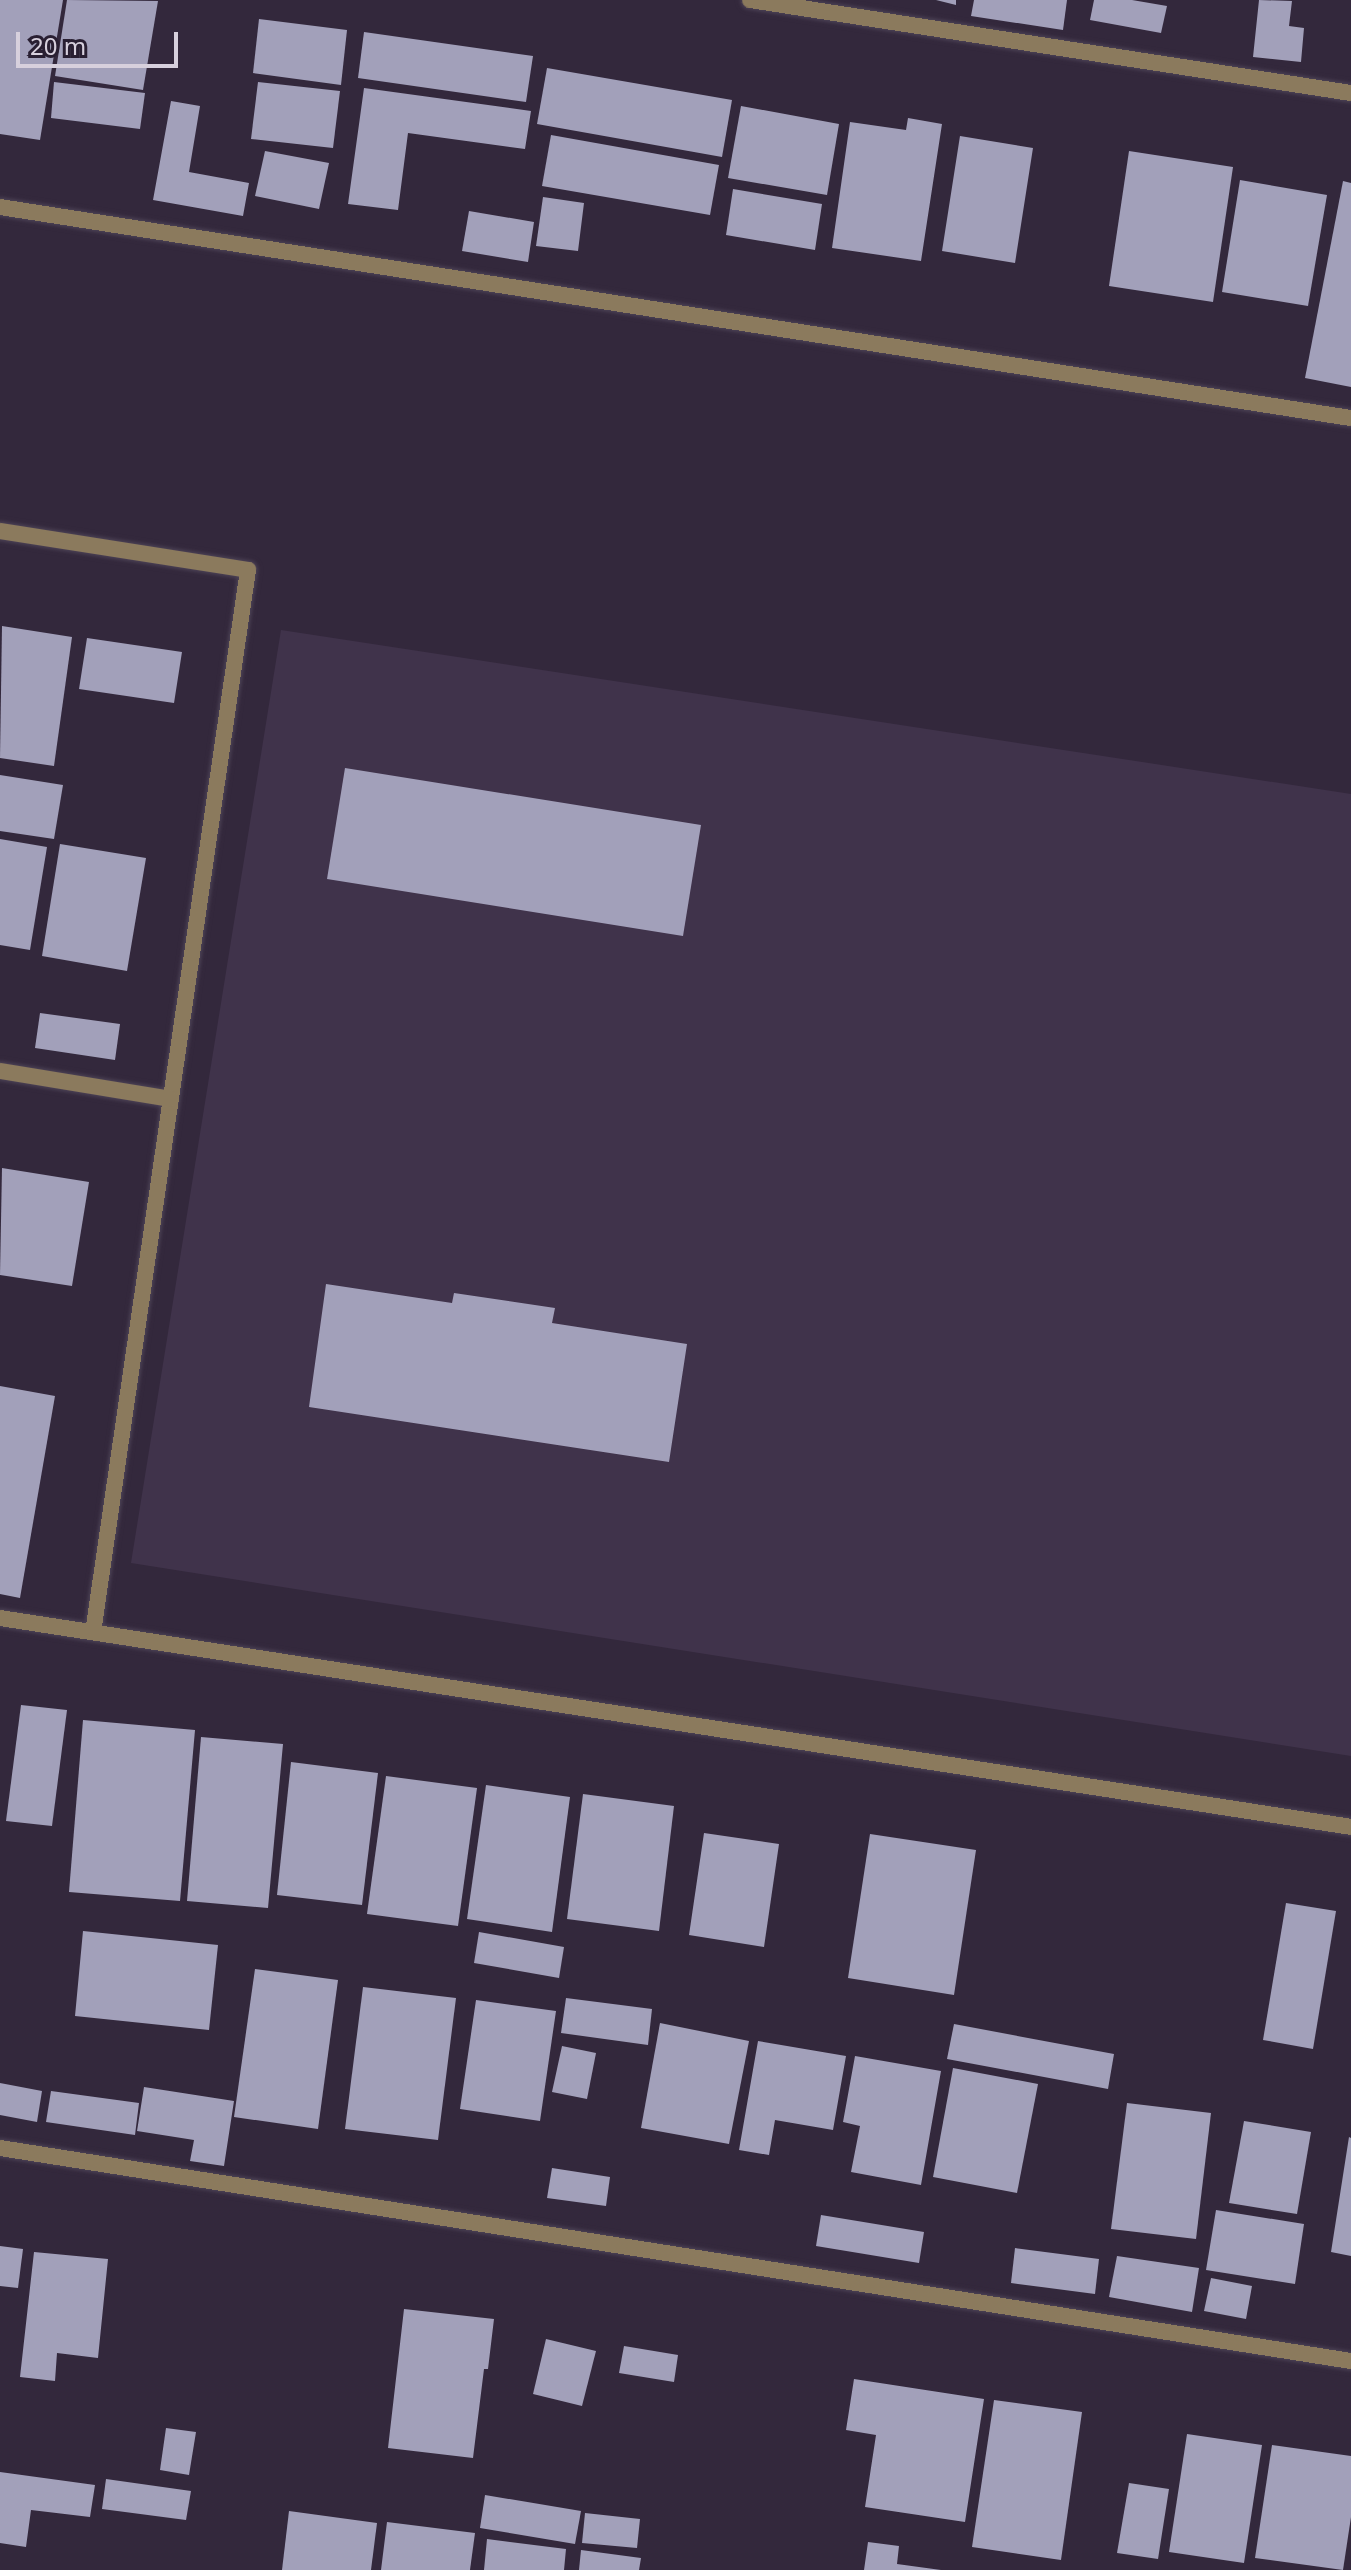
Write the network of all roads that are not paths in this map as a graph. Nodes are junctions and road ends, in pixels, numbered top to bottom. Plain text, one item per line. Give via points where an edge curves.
1 (750, 0) edge
2 (1351, 93) edge
3 (0, 207) edge
4 (1351, 418) edge
5 (0, 531) edge
6 (0, 1071) edge
7 (171, 1099) junction
8 (0, 1618) edge
9 (93, 1632) junction
10 (1351, 1827) edge
11 (0, 2148) edge
12 (1351, 2361) edge

1 - 2 street
3 - 4 street
5 - 7 street via 248,570
6 - 7 street
7 - 9 street
8 - 9 street
9 - 10 street
11 - 12 street

